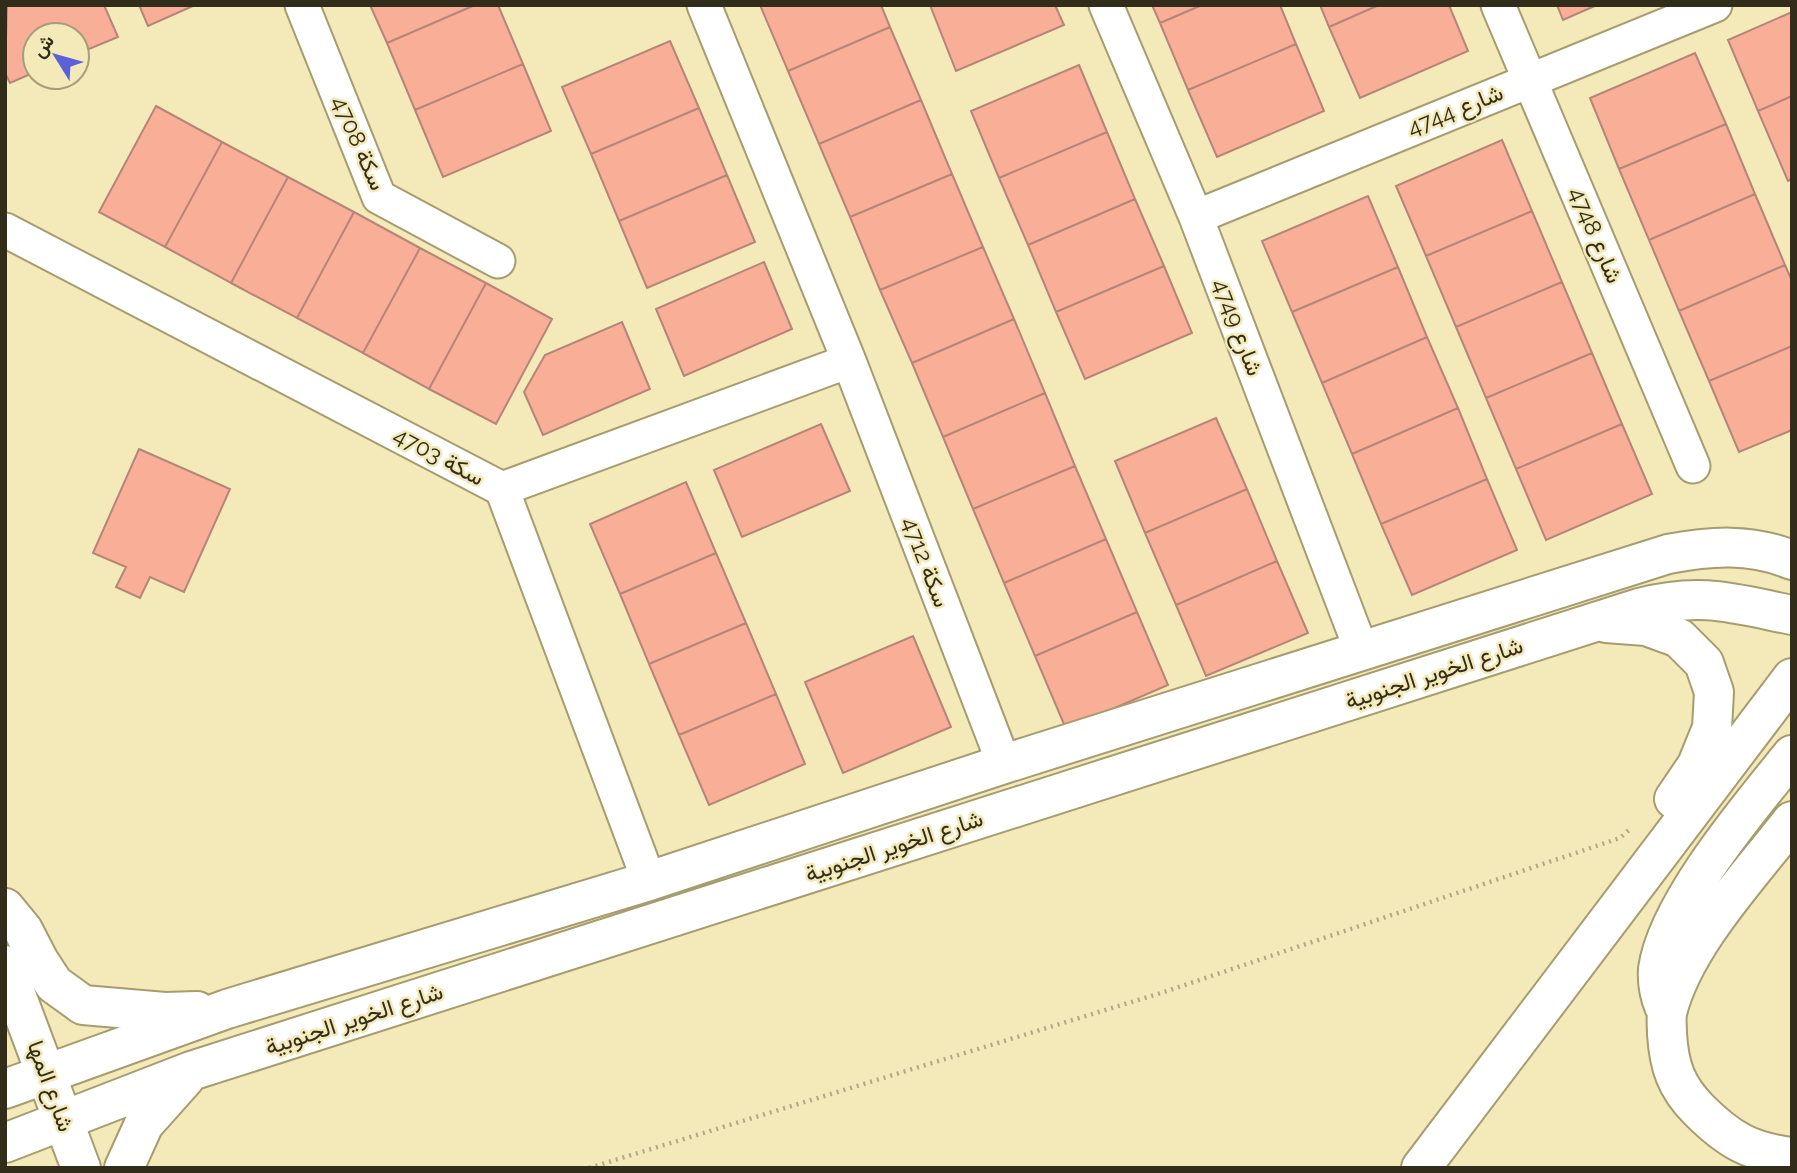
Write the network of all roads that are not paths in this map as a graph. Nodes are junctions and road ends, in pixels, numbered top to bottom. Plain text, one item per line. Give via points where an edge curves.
1 (302, 5) edge
2 (704, 5) edge
3 (1106, 5) edge
4 (1498, 5) edge
5 (1715, 5) edge
6 (1530, 79) junction
7 (1196, 217) junction
8 (5, 230) edge
9 (498, 261) dead end
10 (849, 361) junction
11 (1693, 466) dead end
12 (502, 489) junction
13 (1792, 532) edge
14 (1727, 546) junction
15 (1792, 560) edge
16 (1792, 615) edge
17 (1576, 627) junction
18 (1362, 652) junction
19 (1792, 678) edge
20 (1792, 754) edge
21 (1004, 764) junction
22 (1792, 821) edge
23 (649, 881) junction
24 (5, 908) edge
25 (5, 965) edge
26 (227, 1009) junction
27 (1667, 1015) junction
28 (1507, 1058) junction
29 (191, 1071) junction
30 (48, 1075) junction
31 (5, 1089) edge
32 (65, 1121) junction
33 (5, 1144) edge
34 (1792, 1157) edge
35 (12, 1168) edge
36 (81, 1168) edge
37 (124, 1168) edge
38 (1421, 1168) edge

1 - 9 street, سكة 4708 via 379,197
2 - 10 street, سكة 4712
3 - 7 street, 4749 شارع
4 - 6 street, 4748 شارع
5 - 6 street, 4744 شارع
6 - 7 street, 4744 شارع
6 - 11 street, 4748 شارع
7 - 18 street, 4749 شارع
8 - 12 street, 4703 سكة
10 - 12 street
10 - 21 street, سكة 4712
12 - 23 street, 4703 سكة
13 - 14 street
14 - 15 street, شارع الخوير الجنوبية
14 - 18 street, شارع الخوير الجنوبية via 1668,554
16 - 17 street, شارع الخوير الجنوبية via 1716,599 1689,599 1664,601
17 - 28 street via 1612,622 1646,626 1679,638 1704,663 1714,692 1712,728 1697,765 1532,998
17 - 29 street, شارع الخوير الجنوبية
18 - 21 street, شارع الخوير الجنوبية
19 - 28 street
20 - 27 street via 1731,833 1673,925 1658,969 1658,989
21 - 23 street, شارع الخوير الجنوبية
22 - 27 street via 1722,910 1691,958
23 - 26 street, شارع الخوير الجنوبية
24 - 26 street via 23,929 54,984 83,1005 165,1012
25 - 30 street, شارع المها
26 - 30 street, شارع الخوير الجنوبية
27 - 34 street via 1674,1077 1693,1104 1737,1141 1765,1154
28 - 38 street
29 - 32 street, شارع الخوير الجنوبية
29 - 37 street via 144,1124
30 - 31 street, شارع الخوير الجنوبية
30 - 32 street, شارع المها
32 - 33 street, شارع الخوير الجنوبية
32 - 36 street, شارع المها
33 - 35 street

